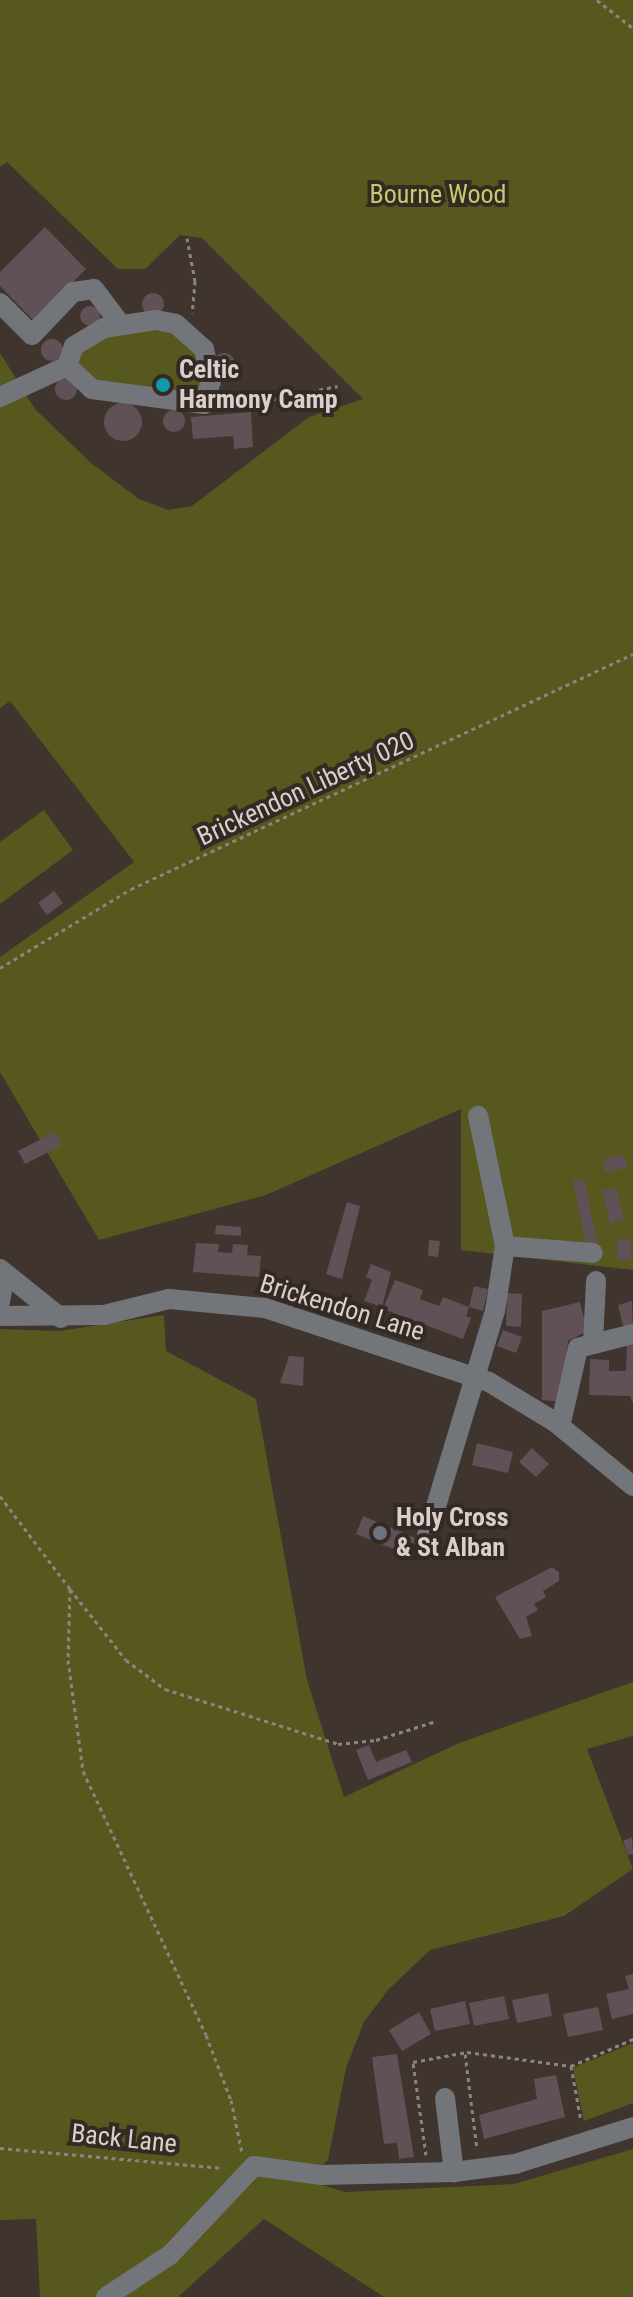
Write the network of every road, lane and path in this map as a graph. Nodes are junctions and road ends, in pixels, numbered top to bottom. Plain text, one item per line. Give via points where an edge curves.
1 (597, 0) edge
2 (633, 28) edge
3 (187, 238) dead end
4 (0, 303) edge
5 (119, 322) junction
6 (188, 332) junction
7 (67, 366) junction
8 (338, 386) dead end
9 (0, 397) edge
10 (204, 404) junction
11 (633, 654) edge
12 (0, 968) edge
13 (478, 1116) dead end
14 (505, 1246) junction
15 (593, 1253) dead end
16 (2, 1272) edge
17 (596, 1281) dead end
18 (0, 1302) edge
19 (0, 1316) edge
20 (61, 1318) junction
21 (633, 1334) edge
22 (593, 1343) junction
23 (472, 1376) junction
24 (555, 1422) junction
25 (633, 1486) edge
26 (0, 1496) edge
27 (427, 1536) dead end
28 (70, 1589) junction
29 (436, 1721) dead end
30 (633, 2039) edge
31 (465, 2052) junction
32 (571, 2066) junction
33 (445, 2098) dead end
34 (633, 2127) edge
35 (586, 2145) junction
36 (0, 2148) edge
37 (480, 2169) junction
38 (245, 2170) junction
39 (454, 2172) junction
40 (428, 2175) junction
41 (106, 2297) edge

1 - 2 path
3 - 6 path via 195,281
4 - 5 street via 32,335 73,292 94,289
5 - 6 street via 156,320
5 - 7 street via 74,346
6 - 10 street via 210,364
7 - 9 street
7 - 10 street via 92,389
8 - 10 path via 221,409
11 - 12 path, Brickendon Liberty 020 via 131,889
13 - 14 street
14 - 15 street
14 - 23 street via 495,1311
16 - 18 street
16 - 20 street
17 - 22 street
19 - 20 street, Brickendon Lane
20 - 23 street, Brickendon Lane via 104,1315 169,1299 219,1301 308,1320
21 - 22 street
22 - 24 street via 578,1348 562,1418
23 - 24 street, Brickendon Lane
23 - 27 street
24 - 25 street, Brickendon Lane
26 - 28 path
28 - 29 path via 126,1660 165,1689 338,1744 376,1740
28 - 38 path via 68,1660 83,1771 206,2035 231,2100
30 - 32 path
31 - 32 path
31 - 37 path
31 - 40 path via 413,2062
32 - 35 path
33 - 39 street
34 - 35 street
35 - 37 street
36 - 38 path, Back Lane
37 - 39 street
38 - 40 street via 270,2166 321,2175
38 - 41 street via 204,2224 170,2255
39 - 40 street

